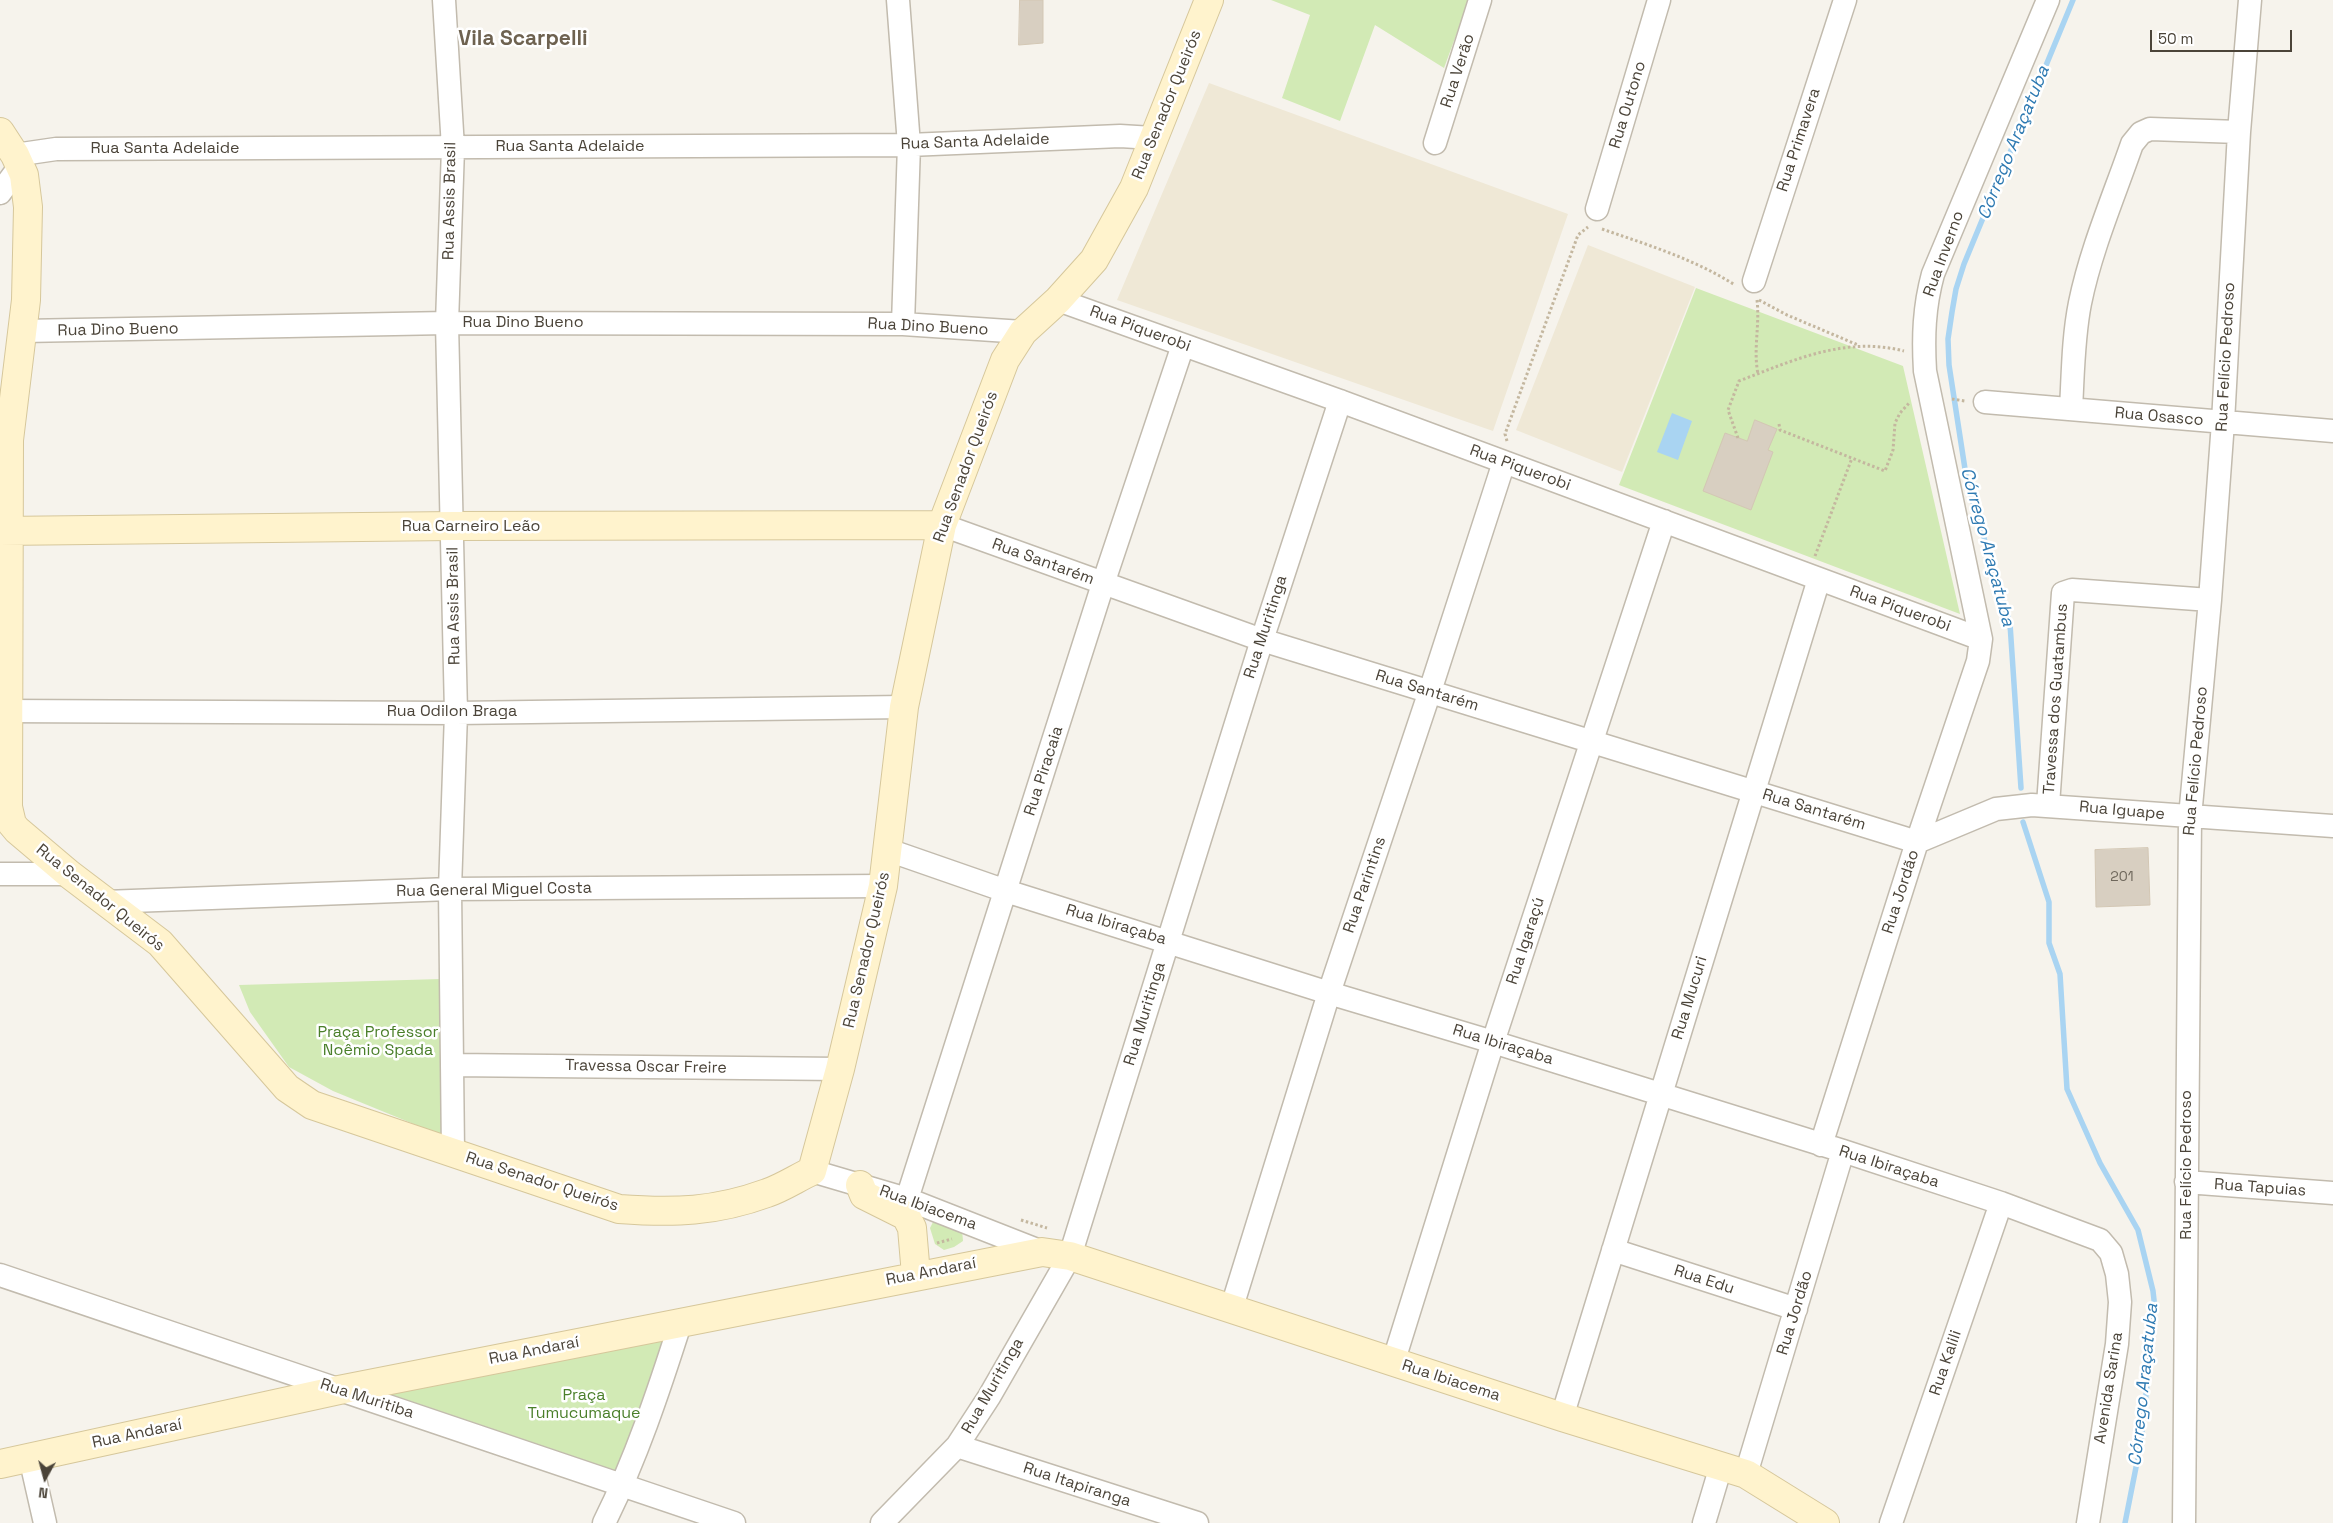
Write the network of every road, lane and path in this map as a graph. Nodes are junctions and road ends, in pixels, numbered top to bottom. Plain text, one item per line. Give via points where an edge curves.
1 (444, 0) edge
2 (898, 0) edge
3 (1209, 0) edge
4 (1480, 0) edge
5 (1659, 0) edge
6 (1845, 0) edge
7 (2048, 0) edge
8 (2250, 0) edge
9 (0, 132) edge
10 (2239, 132) junction
11 (1153, 138) junction
12 (1435, 143) dead end
13 (909, 145) junction
14 (453, 148) junction
15 (18, 160) junction
16 (0, 193) edge
17 (1594, 217) junction
18 (1750, 291) junction
19 (1058, 300) junction
20 (447, 323) junction
21 (903, 324) junction
22 (23, 331) junction
23 (1023, 332) junction
24 (1183, 345) junction
25 (1858, 346) junction
26 (1924, 356) junction
27 (1758, 374) junction
28 (1913, 398) dead end
29 (1950, 399) dead end
30 (1340, 401) junction
31 (1977, 402) joint
32 (2071, 409) junction
33 (2223, 422) junction
34 (1779, 424) dead end
35 (2333, 431) edge
36 (1738, 438) dead end
37 (1852, 458) junction
38 (1504, 462) junction
39 (1664, 521) junction
40 (942, 525) junction
41 (453, 526) junction
42 (4, 531) edge
43 (1813, 577) junction
44 (1103, 584) junction
45 (2210, 600) junction
46 (1981, 639) junction
47 (1262, 640) junction
48 (1430, 691) junction
49 (904, 706) junction
50 (4, 712) edge
51 (456, 712) junction
52 (1591, 741) junction
53 (1754, 791) junction
54 (2048, 805) junction
55 (2190, 817) junction
56 (2333, 826) edge
57 (1917, 842) junction
58 (888, 850) junction
59 (0, 874) edge
60 (69, 874) junction
61 (884, 886) junction
62 (450, 889) junction
63 (1006, 891) junction
64 (105, 902) junction
65 (1168, 941) junction
66 (1329, 993) junction
67 (1493, 1042) junction
68 (452, 1065) junction
69 (840, 1069) junction
70 (1659, 1095) junction
71 (1821, 1144) junction
72 (1843, 1151) junction
73 (453, 1152) junction
74 (812, 1170) junction
75 (2186, 1182) junction
76 (860, 1185) junction
77 (2333, 1193) edge
78 (907, 1199) junction
79 (2001, 1203) junction
80 (1613, 1250) junction
81 (1042, 1252) junction
82 (2111, 1253) joint
83 (1070, 1256) junction
84 (0, 1275) edge
85 (916, 1275) junction
86 (1231, 1310) junction
87 (1796, 1310) junction
88 (680, 1322) junction
89 (1393, 1363) junction
90 (339, 1390) junction
91 (1562, 1417) junction
92 (957, 1446) junction
93 (30, 1457) junction
94 (0, 1464) edge
95 (1733, 1470) junction
96 (623, 1485) junction
97 (45, 1523) edge
98 (604, 1523) edge
99 (734, 1523) edge
100 (882, 1523) edge
101 (1197, 1523) edge
102 (1704, 1523) edge
103 (1825, 1523) edge
104 (1891, 1523) edge
105 (2088, 1523) edge
106 (2184, 1523) edge

1 - 14 street, Rua Assis Brasil
2 - 13 street
3 - 11 street, Rua Senador Queirós
4 - 12 street, Rua Verão
5 - 17 street, Rua Outono
6 - 18 street, Rua Primavera
7 - 26 street, Rua Inverno via 1933,274 1926,301
8 - 10 street, Rua Felício Pedroso
9 - 15 street
10 - 32 street via 2158,128 2141,133 2132,144 2080,302
10 - 33 street, Rua Felício Pedroso
11 - 13 street, Rua Santa Adelaide via 1120,136
11 - 19 street, Rua Senador Queirós via 1134,188 1094,260
13 - 14 street, Rua Santa Adelaide
13 - 21 street
14 - 15 street, Rua Santa Adelaide via 56,149
14 - 20 street, Rua Assis Brasil
15 - 16 street
15 - 22 street, Rua Senador Queirós via 26,185 28,207
17 - 18 path
17 - 38 path via 1578,235 1505,434 1508,447
18 - 25 path via 1787,315
18 - 27 path via 1759,319 1755,357
19 - 23 street, Rua Senador Queirós
19 - 24 street, Rua Piquerobi
20 - 21 street, Rua Dino Bueno
20 - 22 street, Rua Dino Bueno
20 - 41 street, Rua Assis Brasil
21 - 23 street, Rua Dino Bueno
22 - 42 street, Rua Senador Queirós via 9,440
23 - 40 street, Rua Senador Queirós via 1005,360
24 - 30 street, Rua Piquerobi
24 - 44 street, Rua Piracaia
25 - 26 path via 1874,345
25 - 27 path via 1834,348
26 - 46 street, Rua Inverno
27 - 36 path via 1740,381 1728,410
28 - 37 path via 1894,423 1893,450 1885,471
29 - 31 path
30 - 38 street, Rua Piquerobi
30 - 47 street, Rua Muritinga
31 - 32 street, Rua Osasco
32 - 33 street, Rua Osasco
33 - 35 street, Rua Osasco
33 - 45 street, Rua Felício Pedroso
34 - 37 path via 1780,430
37 - 43 path
38 - 39 street, Rua Piquerobi
38 - 48 street, Rua Parintins
39 - 43 street, Rua Piquerobi
39 - 52 street, Rua Igaraçú
40 - 41 street, Rua Carneiro Leão
40 - 44 street, Rua Santarém
40 - 49 street, Rua Senador Queirós
41 - 42 street, Rua Carneiro Leão
41 - 51 street, Rua Assis Brasil
42 - 50 street, Rua Senador Queirós
43 - 46 street, Rua Piquerobi
43 - 53 street, Rua Mucuri
44 - 47 street, Rua Santarém
44 - 63 street, Rua Piracaia
45 - 54 street, Travessa dos Guatambus via 2072,590 2063,593
45 - 55 street, Rua Felício Pedroso
46 - 57 street, Rua Jordão via 1971,684
47 - 48 street, Rua Santarém
47 - 65 street, Rua Muritinga
48 - 52 street, Rua Santarém
48 - 66 street, Rua Parintins
49 - 51 street, Rua Odilon Braga
49 - 58 street, Rua Senador Queirós
50 - 51 street, Rua Odilon Braga
50 - 60 street, Rua Senador Queirós via 8,807 12,824
51 - 62 street, Rua Assis Brasil
52 - 53 street, Rua Santarém
52 - 67 street, Rua Igaraçú
53 - 57 street, Rua Santarém
53 - 70 street, Rua Mucuri
54 - 55 street, Rua Iguape
54 - 57 street, Rua Iguape via 1996,809
55 - 56 street, Rua Iguape
55 - 75 street, Rua Felício Pedroso
57 - 71 street, Rua Jordão
58 - 61 street, Rua Senador Queirós
58 - 63 street, Rua Ibiraçaba
59 - 60 street
60 - 64 street, Rua Senador Queirós
61 - 62 street, Rua General Miguel Costa
61 - 69 street, Rua Senador Queirós
62 - 64 street, Rua General Miguel Costa
62 - 68 street, Rua Assis Brasil
63 - 65 street, Rua Ibiraçaba
63 - 78 street, Rua Piracaia
64 - 73 street, Rua Senador Queirós via 160,942 287,1088 312,1105
65 - 66 street, Rua Ibiraçaba
65 - 83 street, Rua Muritinga
66 - 67 street, Rua Ibiraçaba
66 - 86 street, Rua Parintins
67 - 70 street, Rua Ibiraçaba
67 - 89 street, Rua Igaraçú
68 - 69 street, Travessa Oscar Freire
68 - 73 street, Rua Assis Brasil
69 - 74 street, Rua Senador Queirós
70 - 71 street, Rua Ibiraçaba
70 - 80 street, Rua Mucuri
71 - 72 street, Rua Ibiraçaba
72 - 79 street, Rua Ibiraçaba
72 - 87 street, Rua Jordão
73 - 74 street, Rua Senador Queirós via 620,1209 668,1213 707,1210 768,1193
74 - 76 street, Rua Ibiacema
75 - 77 street, Rua Tapuias
75 - 106 street, Rua Felício Pedroso
76 - 78 street, Rua Ibiacema
76 - 85 street via 864,1195 906,1216 912,1228
78 - 81 street, Rua Ibiacema
79 - 82 street, Rua Ibiraçaba via 2088,1234 2100,1240
79 - 104 street, Rua Kalili
80 - 87 street, Rua Edu
80 - 91 street, Rua Mucuri
81 - 83 street, Rua Andaraí
81 - 85 street, Rua Andaraí
82 - 105 street, Avenida Sarina via 2120,1302 2117,1344
83 - 86 street, Rua Ibiacema
83 - 92 street, Rua Muritinga
84 - 90 street, Rua Muritiba
85 - 88 street, Rua Andaraí
86 - 89 street, Rua Ibiacema
87 - 95 street, Rua Jordão
88 - 90 street, Rua Andaraí
88 - 96 street
89 - 91 street, Rua Ibiacema
90 - 93 street, Rua Andaraí
90 - 96 street, Rua Muritiba
91 - 95 street, Rua Ibiacema
92 - 100 street, Rua Muritinga
92 - 101 street, Rua Itapiranga
93 - 94 street, Rua Andaraí
93 - 97 street
95 - 102 street, Rua Jordão
95 - 103 street, Rua Ibiacema
96 - 98 street
96 - 99 street, Rua Muritiba

